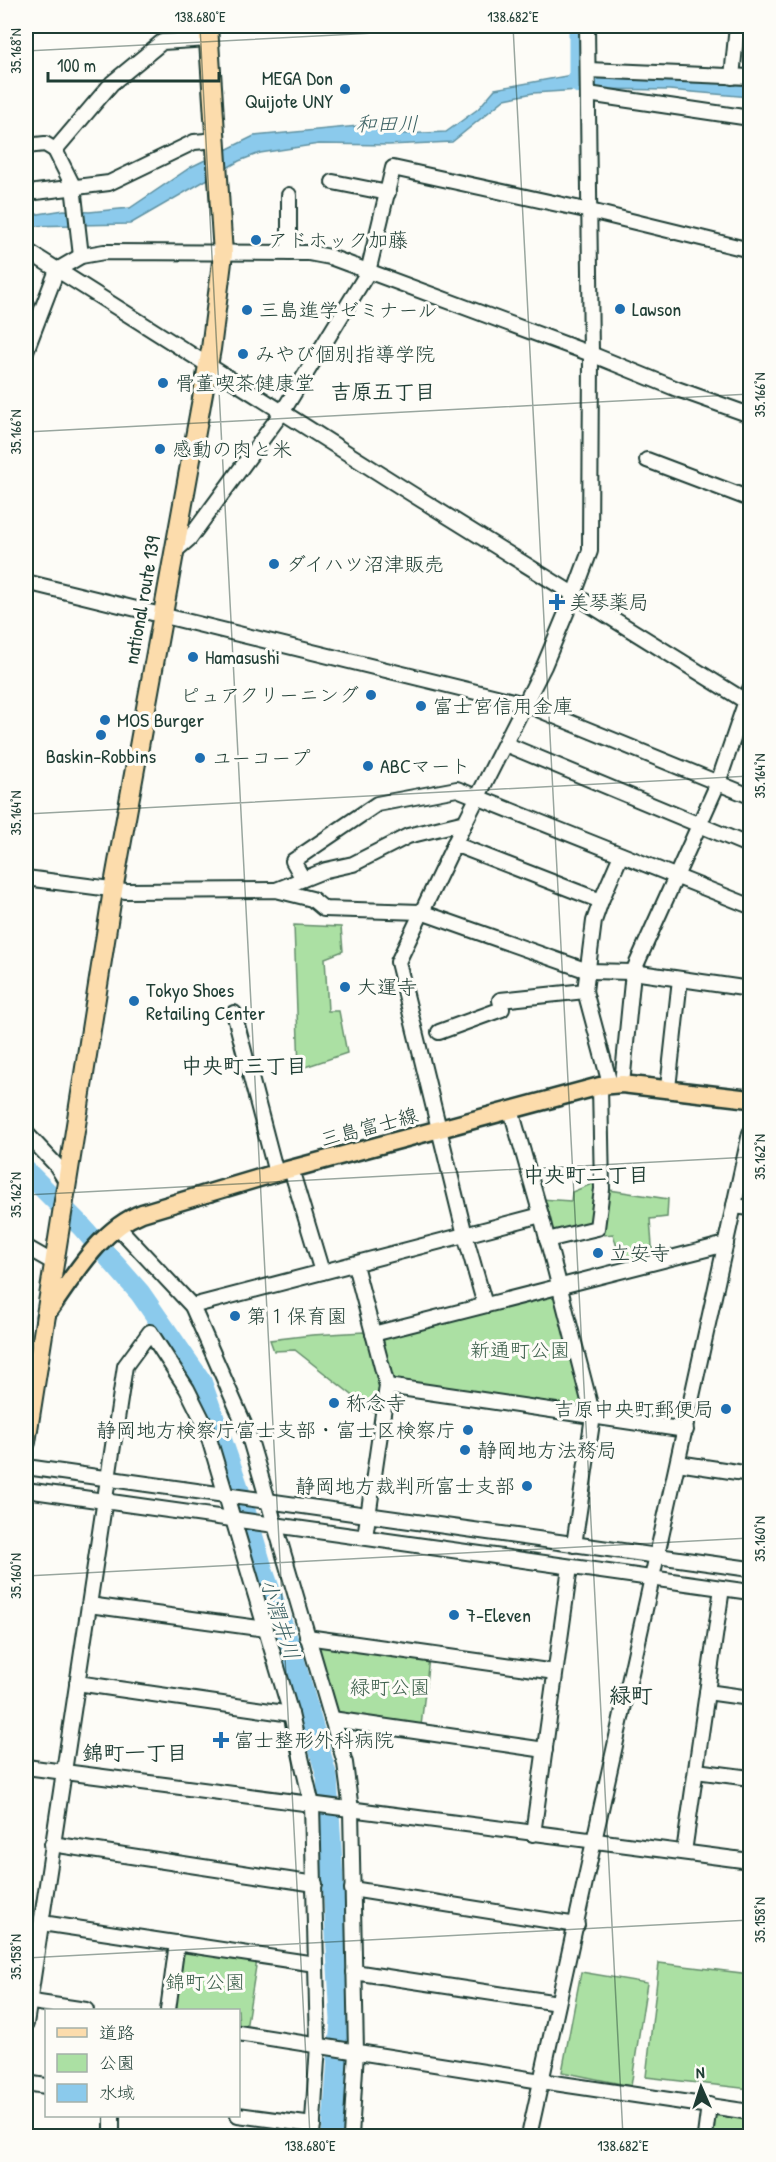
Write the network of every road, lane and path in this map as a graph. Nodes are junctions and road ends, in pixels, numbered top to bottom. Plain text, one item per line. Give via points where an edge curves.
1 (586, 26) edge
2 (737, 26) edge
3 (209, 32) edge
4 (588, 70) junction
5 (732, 77) junction
6 (750, 77) edge
7 (588, 94) junction
8 (750, 118) edge
9 (217, 145) junction
10 (26, 146) edge
11 (55, 150) junction
12 (333, 182) dead end
13 (73, 186) junction
14 (36, 192) dead end
15 (388, 193) junction
16 (289, 195) dead end
17 (590, 211) junction
18 (26, 250) edge
19 (750, 250) edge
20 (289, 253) junction
21 (223, 254) junction
22 (81, 256) junction
23 (57, 270) junction
24 (368, 272) junction
25 (26, 351) edge
26 (591, 354) junction
27 (208, 364) junction
28 (283, 411) junction
29 (750, 415) edge
30 (647, 460) dead end
31 (750, 499) edge
32 (174, 552) junction
33 (26, 582) edge
34 (574, 594) junction
35 (162, 614) junction
36 (749, 697) edge
37 (525, 704) junction
38 (505, 744) junction
39 (718, 783) junction
40 (750, 796) edge
41 (478, 797) junction
42 (465, 822) junction
43 (700, 825) junction
44 (454, 844) junction
45 (750, 846) edge
46 (621, 855) junction
47 (675, 877) junction
48 (26, 878) edge
49 (303, 879) junction
50 (113, 890) junction
51 (276, 890) junction
52 (601, 901) junction
53 (750, 906) edge
54 (421, 912) junction
55 (588, 971) junction
56 (633, 972) junction
57 (680, 979) junction
58 (750, 989) edge
59 (585, 991) junction
60 (234, 1013) dead end
61 (439, 1032) dead end
62 (611, 1085) junction
63 (668, 1088) junction
64 (750, 1099) edge
65 (511, 1110) junction
66 (439, 1131) junction
67 (26, 1133) edge
68 (750, 1133) edge
69 (284, 1171) junction
70 (66, 1180) junction
71 (734, 1206) junction
72 (750, 1208) edge
73 (541, 1215) junction
74 (112, 1232) junction
75 (465, 1236) junction
76 (547, 1240) junction
77 (726, 1244) junction
78 (26, 1247) edge
79 (54, 1263) junction
80 (355, 1265) junction
81 (322, 1272) junction
82 (559, 1287) junction
83 (484, 1305) junction
84 (192, 1306) junction
85 (45, 1316) junction
86 (373, 1334) junction
87 (32, 1362) edge
88 (387, 1386) junction
89 (593, 1416) junction
90 (686, 1430) junction
91 (26, 1442) edge
92 (678, 1463) junction
93 (26, 1467) edge
94 (750, 1474) edge
95 (108, 1479) junction
96 (26, 1490) edge
97 (225, 1496) junction
98 (105, 1500) junction
99 (267, 1501) junction
100 (368, 1516) junction
101 (231, 1518) junction
102 (274, 1524) junction
103 (365, 1537) junction
104 (574, 1545) junction
105 (657, 1556) junction
106 (570, 1567) junction
107 (750, 1569) edge
108 (652, 1578) junction
109 (722, 1588) junction
110 (750, 1592) edge
111 (89, 1605) junction
112 (266, 1629) junction
113 (308, 1637) junction
114 (555, 1672) junction
115 (77, 1683) junction
116 (707, 1692) junction
117 (750, 1698) edge
118 (291, 1714) junction
119 (332, 1719) junction
120 (544, 1750) junction
121 (26, 1767) edge
122 (696, 1771) junction
123 (63, 1772) junction
124 (750, 1778) edge
125 (312, 1805) junction
126 (351, 1810) junction
127 (533, 1834) junction
128 (594, 1842) junction
129 (52, 1844) junction
130 (684, 1852) junction
131 (750, 1861) edge
132 (315, 1884) junction
133 (352, 1889) junction
134 (42, 1923) junction
135 (577, 1925) junction
136 (177, 1943) junction
137 (315, 1964) junction
138 (354, 1972) junction
139 (27, 2002) edge
140 (558, 2003) junction
141 (79, 2009) edge
142 (168, 2009) edge
143 (26, 2024) edge
144 (240, 2033) edge
145 (318, 2045) junction
146 (357, 2052) junction
147 (541, 2082) junction
148 (26, 2083) edge
149 (45, 2086) edge
150 (709, 2105) junction
151 (750, 2112) edge
152 (240, 2115) edge
153 (112, 2117) edge
154 (313, 2131) edge
155 (112, 2136) edge
156 (351, 2136) edge
157 (530, 2136) edge
158 (705, 2136) edge

1 - 4 street
2 - 5 street
3 - 9 highway, national route 139
3 - 11 street via 162,42 112,83
4 - 5 street
4 - 7 street
5 - 6 street
7 - 8 street
7 - 17 street
9 - 13 street via 194,142 109,183
9 - 21 highway, national route 139
10 - 11 street via 45,144
11 - 13 street
12 - 15 street
13 - 14 street
13 - 22 street
15 - 17 street via 393,168
15 - 24 street
16 - 20 street
17 - 19 street
17 - 26 street
18 - 23 street
20 - 21 street
20 - 24 street via 330,257
21 - 22 street via 105,252
21 - 27 highway, national route 139
22 - 23 street
23 - 25 street
23 - 27 street
24 - 26 street
24 - 28 street
26 - 29 street
26 - 34 street via 590,551
27 - 28 street
27 - 32 highway, national route 139
28 - 32 street via 189,539
28 - 34 street
30 - 31 street
32 - 35 highway, national route 139
33 - 35 street
34 - 36 street
34 - 37 street
35 - 37 street
35 - 50 highway, national route 139
36 - 39 street
37 - 38 street
37 - 39 street
38 - 41 street
38 - 43 street
39 - 40 street
39 - 43 street
41 - 42 street
41 - 46 street
41 - 49 street via 457,789 377,804 293,861
42 - 44 street
42 - 49 street via 408,836 353,864
43 - 45 street
43 - 47 street
44 - 52 street
44 - 54 street
46 - 47 street
46 - 52 street
47 - 53 street
47 - 56 street
48 - 50 street
49 - 51 street
50 - 51 street
50 - 70 highway, national route 139
51 - 54 street via 312,899 324,909
52 - 55 street via 594,921
54 - 55 street
54 - 66 street via 398,962
55 - 56 street
55 - 59 street
56 - 57 street
56 - 62 street
57 - 58 street
57 - 63 street
59 - 61 street via 500,1000 502,1009
59 - 62 street
60 - 69 street
62 - 63 main road, 三島富士線
62 - 65 main road, 三島富士線
62 - 76 street via 597,1228
63 - 64 main road, 三島富士線
65 - 66 main road, 三島富士線
65 - 73 street
66 - 69 main road, 三島富士線
66 - 75 street
67 - 70 street
68 - 71 street
69 - 74 main road, 三島富士線 via 142,1213
69 - 81 street
70 - 79 highway
71 - 72 street
71 - 77 street
73 - 75 street
73 - 76 street
74 - 84 street
74 - 85 main road, 三島富士線
75 - 80 street
75 - 83 street
76 - 82 street
77 - 82 street
77 - 90 street
78 - 79 street
79 - 85 highway
80 - 81 street
80 - 86 street
81 - 84 street
82 - 83 street
82 - 89 street
83 - 86 street
84 - 99 street via 248,1433
85 - 87 highway
86 - 88 street
87 - 91 highway
88 - 89 street
88 - 100 street
89 - 90 street
89 - 104 street
90 - 92 street
92 - 94 street
92 - 105 street
93 - 95 street
95 - 97 street
95 - 97 street via 125,1366 150,1332 205,1425
95 - 98 street
96 - 98 street
97 - 99 street
97 - 101 street
98 - 101 street
98 - 111 street
99 - 100 street
99 - 102 street
100 - 103 street
100 - 104 street
101 - 102 street
101 - 112 street
102 - 103 street
102 - 113 street
103 - 106 street
104 - 105 street
105 - 107 street
105 - 108 street
106 - 108 street
106 - 114 street
108 - 109 street
108 - 128 street
109 - 110 street
109 - 116 street
111 - 112 street
111 - 115 street
112 - 118 street
113 - 114 street
113 - 119 street
114 - 120 street
115 - 118 street
115 - 123 street
116 - 117 street
116 - 122 street
118 - 125 street
119 - 120 street
119 - 126 street via 345,1762
120 - 127 street
121 - 123 street
122 - 124 street
122 - 130 street
123 - 125 street
123 - 129 street
125 - 126 street
125 - 132 street
126 - 127 street
126 - 133 street
127 - 128 street
128 - 130 street
128 - 135 street
129 - 132 street
129 - 134 street
130 - 131 street
132 - 137 street
133 - 135 street
133 - 138 street
134 - 136 street
134 - 139 street
135 - 140 street
136 - 137 street
136 - 142 street
137 - 145 street
138 - 140 street
138 - 146 street
139 - 141 street
139 - 143 street
140 - 147 street
144 - 145 street
145 - 146 street
145 - 154 street
146 - 147 street
146 - 156 street
147 - 150 street
147 - 157 street
148 - 149 street
150 - 151 street
150 - 158 street
152 - 154 street
153 - 155 street

